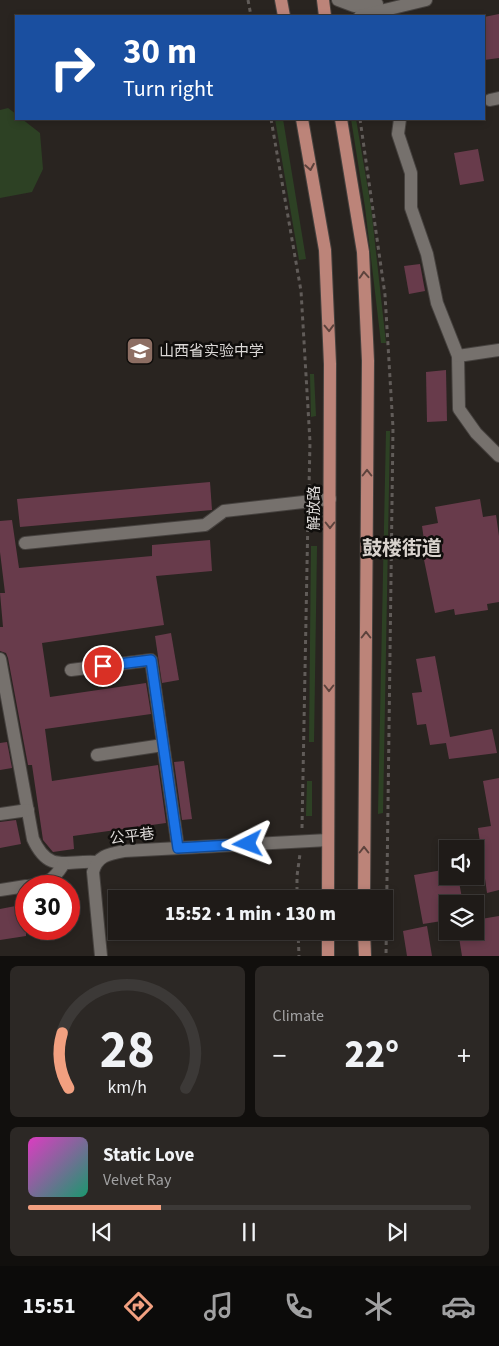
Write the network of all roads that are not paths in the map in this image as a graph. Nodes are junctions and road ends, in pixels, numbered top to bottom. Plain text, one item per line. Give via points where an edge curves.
1 (281, 0) edge
2 (322, 0) edge
3 (338, 0) edge
4 (396, 0) edge
5 (426, 0) edge
6 (411, 3) junction
7 (284, 15) edge
8 (325, 15) edge
9 (364, 15) edge
10 (414, 15) edge
11 (302, 120) edge
12 (342, 120) edge
13 (400, 120) edge
14 (499, 350) edge
15 (458, 356) junction
16 (499, 456) edge
17 (330, 499) junction
18 (25, 543) dead end
19 (0, 659) edge
20 (70, 670) dead end
21 (13, 732) junction
22 (0, 734) edge
23 (163, 745) junction
24 (97, 755) dead end
25 (28, 810) junction
26 (0, 814) edge
27 (328, 840) junction
28 (178, 848) junction
29 (96, 862) junction
30 (63, 865) junction
31 (57, 875) edge
32 (15, 888) edge
33 (0, 890) edge
34 (328, 890) edge
35 (364, 890) edge
36 (328, 940) edge
37 (364, 940) edge
38 (101, 956) edge
39 (328, 956) edge
40 (364, 956) edge

1 - 7 main road
2 - 8 main road
3 - 4 street via 354,6 367,6
5 - 6 street
6 - 9 street
6 - 10 street
11 -> 17 main road, 解放路 via 325,250 330,364
35 -> 12 main road via 368,343 363,252
13 - 15 street via 398,134 411,173 411,208 427,254 437,303
14 - 15 street
15 - 16 street via 459,409 476,433
17 - 18 street via 224,511 205,525
17 -> 27 main road, 解放路
19 - 21 street
20 - 23 street via 151,660
21 - 22 street
21 - 25 street
23 - 24 street
23 - 28 street
25 - 26 street
25 - 30 street via 33,839 39,852 50,861
27 - 28 street, 公平巷
27 - 34 main road, 解放路
28 - 29 street, 公平巷 via 124,851 109,854
29 - 30 street
29 - 38 street, 公平巷 via 93,872
30 - 31 street
32 - 33 street
36 - 39 main road
37 - 40 main road

